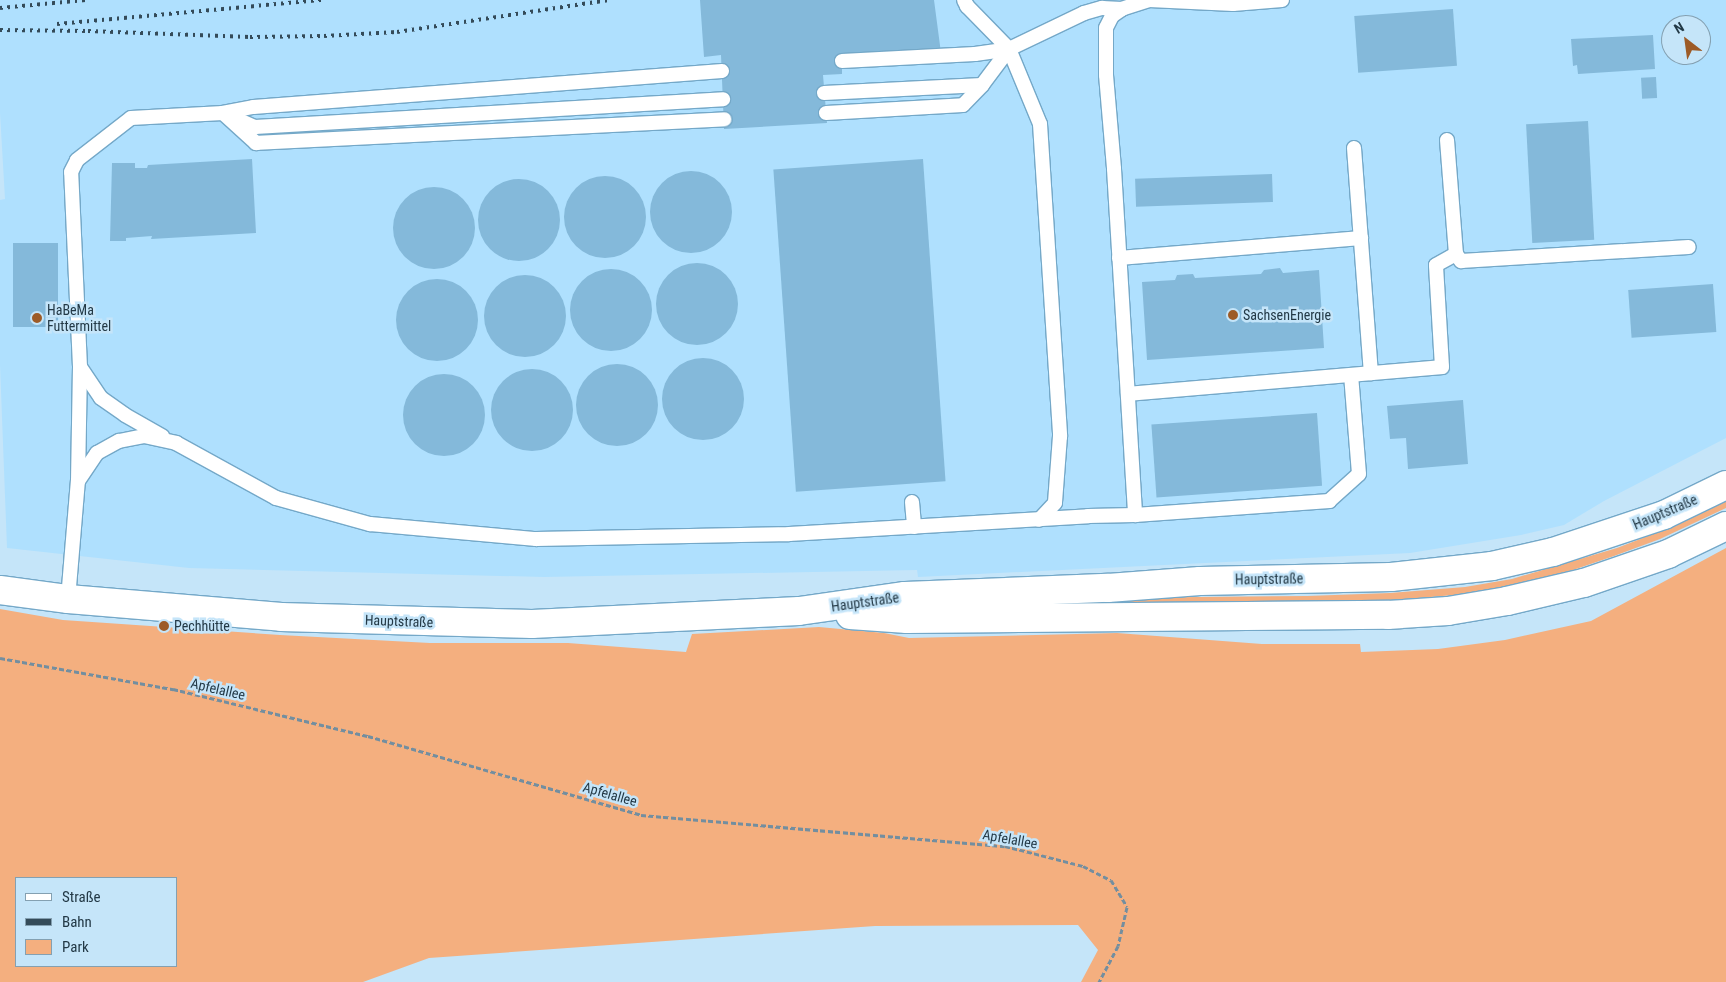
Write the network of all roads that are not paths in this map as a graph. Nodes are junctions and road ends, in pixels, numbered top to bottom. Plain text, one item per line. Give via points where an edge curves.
1 (964, 0) edge
2 (1282, 0) edge
3 (1122, 9) junction
4 (1009, 48) junction
5 (842, 61) dead end
6 (722, 71) dead end
7 (982, 85) junction
8 (824, 93) dead end
9 (723, 99) dead end
10 (223, 112) junction
11 (826, 113) dead end
12 (724, 119) dead end
13 (1448, 140) dead end
14 (1354, 148) dead end
15 (1361, 238) junction
16 (1689, 247) dead end
17 (1456, 254) junction
18 (1119, 258) junction
19 (80, 367) junction
20 (1371, 373) junction
21 (1351, 375) junction
22 (1128, 394) junction
23 (176, 443) junction
24 (78, 481) junction
25 (1726, 485) edge
26 (912, 502) dead end
27 (1135, 515) junction
28 (1039, 520) junction
29 (1726, 526) edge
30 (914, 527) junction
31 (0, 590) edge
32 (68, 599) junction
33 (799, 611) junction

1 - 4 lane via 966,6
2 - 3 lane via 1233,4 1149,0
3 - 4 lane via 1102,8 1084,13
3 - 18 lane via 1112,16 1106,28 1106,75
4 - 5 lane via 975,54
4 - 7 lane
4 - 28 lane via 1040,124 1048,226 1060,436 1055,503
6 - 10 lane via 253,107
7 - 8 lane
7 - 11 lane via 963,105
9 - 10 lane via 255,127
10 - 12 lane via 256,143
10 - 19 lane via 131,118 78,160 71,172
13 - 17 lane
14 - 15 lane
15 - 18 lane
15 - 20 lane
16 - 17 lane via 1461,262
17 - 20 lane via 1436,266 1442,367
18 - 22 lane
19 - 23 lane via 102,398 125,415
19 - 24 lane
20 - 21 lane
21 - 22 lane
21 - 27 lane via 1359,474 1329,501
22 - 27 lane
23 - 24 lane via 144,436 118,442 97,453
23 - 30 lane via 276,498 370,524 536,539 789,534
24 - 32 lane
25 - 33 main road, Hauptstraße via 1607,536 1492,566 1391,577 1210,581 905,596
26 - 30 lane
27 - 28 lane
28 - 30 lane
29 - 33 main road, Hauptstraße via 1668,554 1602,577 1508,601 1448,611 1388,615 907,619
31 - 32 main road, Hauptstraße
32 - 33 main road, Hauptstraße via 281,617 434,623 542,624

